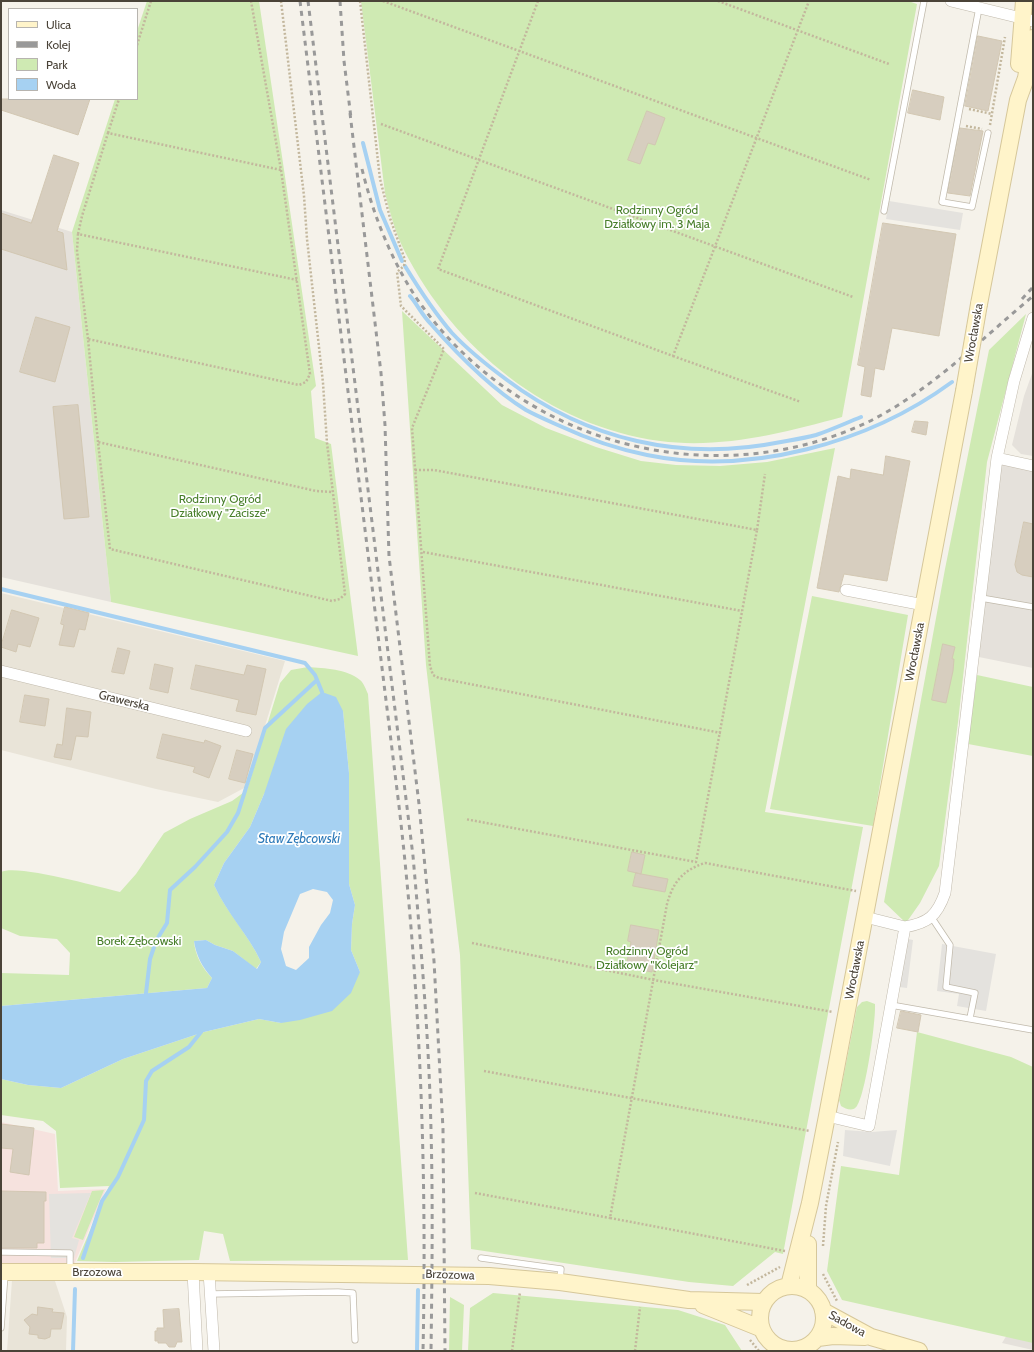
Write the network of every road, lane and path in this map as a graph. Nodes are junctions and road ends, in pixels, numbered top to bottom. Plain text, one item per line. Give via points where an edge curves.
1 (151, 1) edge
2 (251, 1) edge
3 (281, 1) edge
4 (360, 1) edge
5 (383, 1) edge
6 (538, 1) edge
7 (718, 1) edge
8 (809, 1) edge
9 (924, 1) edge
10 (951, 1) edge
11 (1024, 1) edge
12 (979, 8) junction
13 (1021, 18) edge
14 (798, 31) junction
15 (1033, 38) edge
16 (138, 42) edge
17 (519, 52) junction
18 (889, 64) dead end
19 (119, 100) edge
20 (1018, 100) junction
21 (960, 107) junction
22 (992, 114) junction
23 (381, 124) dead end
24 (957, 124) junction
25 (108, 133) junction
26 (988, 133) dead end
27 (757, 138) junction
28 (478, 160) junction
29 (281, 170) junction
30 (871, 180) dead end
31 (884, 211) dead end
32 (78, 234) junction
33 (715, 247) junction
34 (297, 280) junction
35 (853, 297) dead end
36 (1033, 318) edge
37 (88, 339) junction
38 (673, 356) junction
39 (801, 402) dead end
40 (98, 442) junction
41 (997, 458) junction
42 (1033, 466) edge
43 (415, 470) junction
44 (765, 474) dead end
45 (333, 492) junction
46 (757, 530) junction
47 (423, 552) junction
48 (846, 590) dead end
49 (981, 598) junction
50 (924, 605) junction
51 (1033, 607) edge
52 (742, 611) junction
53 (1, 671) edge
54 (246, 731) dead end
55 (721, 733) junction
56 (465, 819) dead end
57 (696, 862) junction
58 (705, 863) junction
59 (850, 890) dead end
60 (865, 917) junction
61 (932, 918) junction
62 (905, 928) junction
63 (472, 943) dead end
64 (654, 980) junction
65 (891, 1005) junction
66 (829, 1011) dead end
67 (970, 1018) junction
68 (1033, 1030) edge
69 (484, 1071) dead end
70 (631, 1098) junction
71 (827, 1116) junction
72 (806, 1130) dead end
73 (475, 1193) dead end
74 (810, 1203) junction
75 (610, 1218) junction
76 (788, 1251) dead end
77 (1, 1252) edge
78 (481, 1258) dead end
79 (785, 1264) dead end
80 (3, 1272) edge
81 (70, 1272) junction
82 (193, 1272) junction
83 (209, 1272) junction
84 (560, 1282) junction
85 (747, 1285) dead end
86 (789, 1286) junction
87 (808, 1290) junction
88 (209, 1294) junction
89 (519, 1295) dead end
90 (689, 1300) junction
91 (763, 1302) junction
92 (640, 1308) dead end
93 (823, 1310) junction
94 (1, 1328) edge
95 (760, 1328) junction
96 (871, 1337) junction
97 (818, 1338) junction
98 (355, 1340) dead end
99 (772, 1348) edge
100 (197, 1351) edge
101 (214, 1351) edge
102 (512, 1351) edge
103 (635, 1351) edge
104 (796, 1351) edge
105 (919, 1351) edge

1 - 16 path
2 - 29 path
3 - 45 path via 304,196 323,383 326,443
4 - 43 path via 380,179 405,260 404,266 397,272 401,306 444,348 412,428
5 - 17 path
6 - 17 path
7 - 14 path
8 - 14 path
9 - 31 lane
10 - 12 street
11 - 13 main road, Wrocławska
12 - 13 street
12 - 21 lane
13 - 20 main road, Wrocławska
13 - 22 path
14 - 18 path
14 - 27 path
15 - 20 main road, Wrocławska via 1026,78
17 - 27 path
17 - 28 path
19 - 25 path
20 - 50 main road, Wrocławska, bridge
21 - 22 path
21 - 24 lane
22 - 24 path via 989,130
23 - 28 path
24 - 26 lane via 942,202 972,207
25 - 29 path
25 - 32 path
27 - 30 path
27 - 33 path
28 - 33 path
28 - 38 path via 438,269
29 - 34 path
32 - 34 path
32 - 37 path via 77,251
33 - 35 path
33 - 38 path
34 - 37 path via 310,374 306,382 299,385
36 - 41 street via 1014,381
37 - 40 path
38 - 39 path
40 - 45 path via 316,491
40 - 45 path via 110,549 332,601 340,599 345,594
41 - 42 street
41 - 49 street
43 - 46 path via 434,470
43 - 47 path
44 - 46 path
46 - 52 path
47 - 52 path
47 - 55 path via 430,666 433,675
48 - 50 street
49 - 51 lane
49 - 61 street via 945,893
50 - 60 main road, Wrocławska
52 - 55 path
53 - 54 street, Grawerska
55 - 57 path
56 - 57 path
57 - 58 path
58 - 59 path
58 - 64 path via 693,867 680,877 671,890
60 - 62 street
60 - 71 main road, Wrocławska
61 - 62 street
61 - 67 lane via 950,945 946,987 975,993
62 - 65 street
63 - 64 path
64 - 66 path
64 - 70 path
65 - 67 lane
65 - 71 street via 869,1126
67 - 68 lane
69 - 70 path
70 - 72 path
70 - 75 path
71 - 74 main road, Wrocławska
73 - 75 path
74 - 86 main road, Wrocławska
74 - 87 main road, Wrocławska
75 - 76 path
77 - 81 lane via 70,1253
78 - 84 lane via 561,1269
79 - 85 path
80 - 81 main road, Brzozowa
80 - 94 lane
81 - 82 main road, Brzozowa
82 - 83 main road, Brzozowa
82 - 100 street
83 - 84 main road, Brzozowa via 434,1275
83 - 88 street
84 - 90 main road, Brzozowa
86 - 87 main road
86 - 91 main road via 779,1288
87 - 93 main road
88 - 98 lane via 353,1293
88 - 101 street
89 - 102 path
90 - 91 main road, Brzozowa
90 - 95 main road, Brzozowa
91 - 95 main road via 759,1319
92 - 103 path
93 - 96 main road, Sadowa
93 - 97 main road via 823,1325
95 - 99 main road
96 - 97 main road, Sadowa
96 - 105 main road, Sadowa
97 - 104 main road
99 - 104 main road

